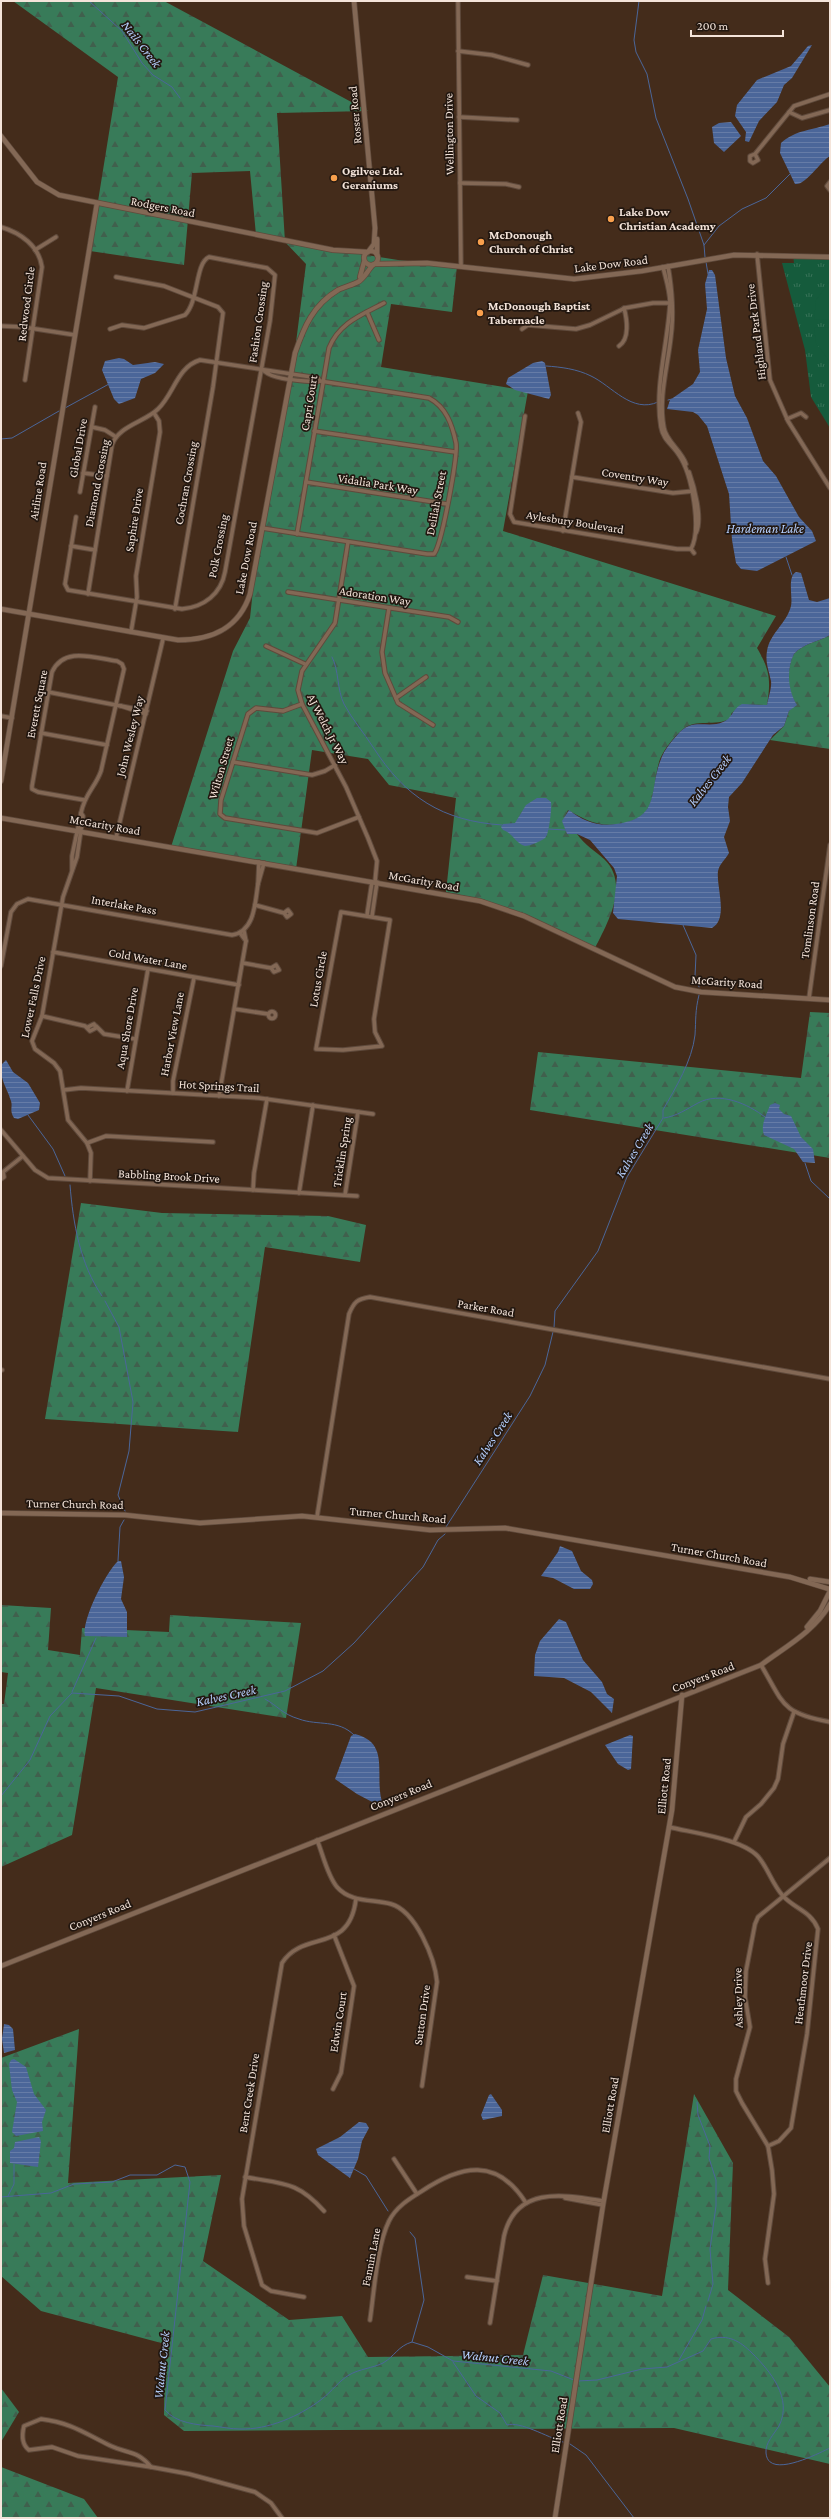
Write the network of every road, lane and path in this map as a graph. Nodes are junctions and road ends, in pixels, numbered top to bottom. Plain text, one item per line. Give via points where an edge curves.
1 (354, 1) edge
2 (458, 1) edge
3 (458, 51) junction
4 (528, 65) dead end
5 (830, 94) edge
6 (830, 110) edge
7 (789, 112) junction
8 (459, 117) junction
9 (517, 120) dead end
10 (1, 136) edge
11 (754, 154) dead end
12 (830, 182) edge
13 (460, 183) junction
14 (519, 187) dead end
15 (830, 190) edge
16 (97, 204) junction
17 (1, 227) edge
18 (375, 228) junction
19 (56, 237) dead end
20 (35, 250) junction
21 (346, 251) junction
22 (368, 252) junction
23 (757, 254) junction
24 (378, 256) junction
25 (830, 257) edge
26 (364, 261) junction
27 (394, 264) junction
28 (374, 265) junction
29 (461, 266) junction
30 (666, 267) junction
31 (116, 277) dead end
32 (355, 283) junction
33 (194, 298) junction
34 (671, 303) junction
35 (384, 304) dead end
36 (624, 308) junction
37 (367, 312) junction
38 (1, 326) edge
39 (34, 329) junction
40 (110, 329) dead end
41 (522, 329) dead end
42 (75, 335) junction
43 (379, 340) dead end
44 (619, 346) dead end
45 (215, 361) junction
46 (262, 371) junction
47 (291, 376) junction
48 (25, 380) dead end
49 (321, 381) junction
50 (95, 407) dead end
51 (154, 413) junction
52 (578, 413) dead end
53 (526, 416) dead end
54 (806, 417) dead end
55 (787, 419) junction
56 (92, 427) junction
57 (314, 431) junction
58 (116, 437) junction
59 (455, 452) junction
60 (83, 473) junction
61 (107, 476) junction
62 (572, 477) junction
63 (306, 482) junction
64 (830, 488) edge
65 (80, 492) dead end
66 (694, 492) junction
67 (447, 504) junction
68 (76, 517) dead end
69 (262, 528) junction
70 (563, 531) junction
71 (297, 534) junction
72 (348, 542) junction
73 (71, 546) junction
74 (691, 549) junction
75 (95, 550) junction
76 (694, 553) dead end
77 (288, 592) dead end
78 (88, 594) junction
79 (339, 601) junction
80 (136, 602) junction
81 (389, 608) junction
82 (1, 609) edge
83 (175, 609) junction
84 (28, 614) junction
85 (458, 622) dead end
86 (131, 632) junction
87 (163, 639) junction
88 (266, 646) dead end
89 (304, 664) junction
90 (426, 677) dead end
91 (48, 692) junction
92 (396, 698) junction
93 (302, 704) junction
94 (116, 705) junction
95 (146, 712) junction
96 (1, 716) edge
97 (12, 718) junction
98 (433, 725) dead end
99 (41, 733) junction
100 (107, 745) junction
101 (233, 762) junction
102 (335, 765) junction
103 (1, 781) edge
104 (84, 800) junction
105 (359, 817) junction
106 (1, 818) edge
107 (79, 831) junction
108 (116, 838) junction
109 (830, 845) edge
110 (259, 862) junction
111 (264, 863) junction
112 (375, 882) junction
113 (258, 884) junction
114 (61, 904) junction
115 (255, 906) junction
116 (284, 913) dead end
117 (367, 915) junction
118 (372, 916) junction
119 (242, 932) junction
120 (53, 952) junction
121 (243, 963) junction
122 (1, 966) edge
123 (271, 968) dead end
124 (148, 969) junction
125 (194, 978) junction
126 (239, 985) junction
127 (809, 998) junction
128 (830, 1000) edge
129 (235, 1008) junction
130 (268, 1014) dead end
131 (42, 1016) junction
132 (96, 1026) junction
133 (88, 1027) junction
134 (135, 1039) junction
135 (64, 1090) junction
136 (127, 1091) junction
137 (174, 1093) junction
138 (219, 1096) junction
139 (267, 1099) junction
140 (313, 1106) junction
141 (358, 1112) junction
142 (373, 1114) dead end
143 (1, 1130) edge
144 (213, 1142) dead end
145 (87, 1143) junction
146 (23, 1156) junction
147 (2, 1171) edge
148 (1, 1179) edge
149 (90, 1181) junction
150 (253, 1190) junction
151 (299, 1192) junction
152 (346, 1195) junction
153 (357, 1196) dead end
154 (830, 1379) edge
155 (1, 1513) edge
156 (317, 1517) junction
157 (790, 1577) junction
158 (830, 1582) edge
159 (830, 1590) edge
160 (830, 1604) edge
161 (803, 1633) junction
162 (761, 1665) junction
163 (682, 1695) junction
164 (794, 1712) junction
165 (830, 1722) edge
166 (669, 1827) junction
167 (317, 1840) junction
168 (734, 1842) junction
169 (830, 1858) edge
170 (784, 1897) junction
171 (356, 1899) junction
172 (334, 1935) junction
173 (1, 1966) edge
174 (422, 2086) dead end
175 (333, 2089) dead end
176 (768, 2146) junction
177 (394, 2160) dead end
178 (245, 2177) junction
179 (418, 2194) junction
180 (526, 2203) junction
181 (603, 2203) junction
182 (324, 2211) dead end
183 (467, 2277) dead end
184 (497, 2282) junction
185 (768, 2282) dead end
186 (304, 2297) dead end
187 (370, 2320) dead end
188 (490, 2323) dead end
189 (151, 2467) junction
190 (282, 2518) edge
191 (555, 2518) edge

1 - 18 street, Rosser Road
2 - 3 street, Wellington Drive
3 - 4 street via 492,55
3 - 8 street, Wellington Drive
5 - 7 street via 798,104
6 - 7 street via 802,118
7 - 11 street
8 - 9 street
8 - 13 street, Wellington Drive
10 - 16 street, Rodgers Road via 37,182 59,195
12 - 15 street via 827,186
13 - 14 street via 506,184
13 - 29 street, Wellington Drive
16 - 21 street, Rodgers Road
16 - 42 street, Airline Road
17 - 20 street, Redwood Circle via 20,235
18 - 22 street, Rosser Road via 374,244
18 - 24 street, Rosser Road
19 - 20 street
20 - 39 street, Redwood Circle via 41,258 42,276
21 - 22 street, Rodgers Road
21 - 26 street, Rodgers Road
22 - 24 street, Rodgers Road
22 - 26 street, Rosser Road
23 - 25 street, Lake Dow Road
23 - 30 street, Lake Dow Road via 734,255
23 - 55 street, Highland Park Drive via 770,380
24 - 27 street, Lake Dow Road
24 - 28 street
26 - 28 street, Rodgers Road
26 - 32 street via 361,276
27 - 28 street, Lake Dow Road
27 - 29 street, Lake Dow Road
28 - 32 street, Lake Dow Road
29 - 30 street, Lake Dow Road via 574,279
30 - 34 street
31 - 33 street via 162,285
32 - 47 street, Lake Dow Road via 324,300 315,310 303,330
33 - 40 street, Fashion Crossing via 189,310 178,318 144,328 122,325
33 - 45 street, Cochran Crossing via 223,311
33 - 46 street, Fashion Crossing via 202,263 208,257 272,270 275,276
34 - 36 street
34 - 66 street via 672,335 665,377 664,427 667,436 683,454
35 - 37 street, Capri Court
36 - 41 street via 584,328 528,325
36 - 44 street via 626,330 624,342
37 - 43 street
37 - 49 street, Capri Court via 347,323 334,337 327,353
38 - 39 street
39 - 42 street
39 - 48 street, Redwood Circle
42 - 84 street, Airline Road
45 - 46 street, Diamond Crossing
45 - 51 street, Diamond Crossing via 200,360 187,367
45 - 83 street, Cochran Crossing via 214,387
46 - 47 street, Diamond Crossing via 268,375
46 - 83 street, Polk Crossing via 223,582 214,595 204,603 191,608
47 - 49 street, Diamond Crossing
47 - 69 street, Lake Dow Road
49 - 57 street, Capri Court
49 - 59 street, Delilah Street via 429,398 442,406 446,412 456,444
50 - 56 street, Global Drive
51 - 58 street, Diamond Crossing
51 - 80 street, Saphire Drive via 159,421 160,432 135,578
52 - 62 street via 581,422
53 - 70 street, Aylesbury Boulevard via 510,514 514,522
54 - 55 street via 800,414
55 - 64 street, Highland Park Drive
56 - 58 street via 106,430
56 - 60 street, Global Drive
57 - 59 street
57 - 63 street, Capri Court
58 - 61 street, Diamond Crossing
59 - 67 street, Delilah Street
60 - 61 street
60 - 65 street, Global Drive
61 - 75 street, Diamond Crossing
62 - 66 street, Coventry Way via 674,493
62 - 70 street
63 - 67 street, Vidalia Park Way
63 - 71 street, Capri Court
66 - 74 street via 698,525
67 - 72 street, Delilah Street via 442,532 434,554
68 - 73 street, Polk Crossing
69 - 71 street, Delilah Street
69 - 87 street, Lake Dow Road via 250,594 246,607 238,619 223,630 202,638
70 - 74 street, Aylesbury Boulevard
71 - 72 street, Delilah Street
72 - 79 street, AJ Welch Jr Way
73 - 75 street
73 - 78 street, Polk Crossing via 65,587
74 - 76 street
75 - 78 street, Diamond Crossing
77 - 79 street, Adoration Way
78 - 80 street, Polk Crossing
79 - 81 street, Adoration Way
79 - 89 street, AJ Welch Jr Way via 336,623
80 - 83 street, Polk Crossing
80 - 86 street, Saphire Drive
81 - 85 street, Adoration Way via 449,617
81 - 92 street via 382,663
82 - 84 street, Lake Dow Road
84 - 86 street, Lake Dow Road
84 - 97 street, Airline Road
86 - 87 street, Lake Dow Road
87 - 95 street, John Wesley Way
88 - 89 street
89 - 93 street, AJ Welch Jr Way via 298,690
90 - 92 street
91 - 94 street
91 - 94 street, Everett Square via 55,666 67,656 78,655 117,661 124,669
91 - 99 street, Everett Square
92 - 98 street via 403,707
93 - 101 street, Wilton Street via 283,711 252,709 248,714
93 - 102 street, AJ Welch Jr Way
94 - 95 street
94 - 100 street, Everett Square
95 - 108 street, John Wesley Way
96 - 97 street
97 - 103 street, Airline Road
99 - 100 street
99 - 104 street, Everett Square via 32,789
100 - 104 street, Everett Square via 99,776
101 - 102 street via 312,775
101 - 105 street, Wilton Street via 221,800 220,814 225,818 317,833
102 - 105 street, AJ Welch Jr Way
104 - 107 street, Everett Square
105 - 112 street, AJ Welch Jr Way via 377,861
106 - 107 street, McGarity Road
107 - 108 street, McGarity Road
107 - 114 street, Lower Falls Drive via 72,871
108 - 110 street, McGarity Road
109 - 127 street, Tomlinson Road
110 - 111 street, McGarity Road
110 - 113 street
111 - 112 street, McGarity Road
111 - 113 street
112 - 117 street
112 - 118 street
112 - 127 street, McGarity Road via 480,901 504,908 676,987 701,992
113 - 115 street
114 - 119 street, Interlake Pass via 226,934
114 - 120 street, Lower Falls Drive
114 - 122 street, Interlake Pass via 28,899 14,906
115 - 116 street
115 - 119 street
117 - 118 street
117 - 118 street, Lotus Circle via 341,912 316,1050 382,1046 375,1032 374,1019 390,920
119 - 121 street via 246,941
120 - 124 street, Cold Water Lane
120 - 131 street, Lower Falls Drive
121 - 123 street
121 - 126 street
124 - 125 street, Cold Water Lane
124 - 134 street, Aqua Shore Drive
125 - 126 street, Cold Water Lane
125 - 137 street, Harbor View Lane via 173,1081
126 - 129 street
127 - 128 street, McGarity Road
129 - 130 street
129 - 138 street
131 - 133 street
131 - 135 street, Lower Falls Drive via 33,1044 35,1049 58,1068
132 - 133 street via 91,1024
132 - 133 street via 92,1032
132 - 134 street via 104,1034
134 - 136 street, Aqua Shore Drive
135 - 136 street, Hot Springs Trail via 80,1088
135 - 145 street, Lower Falls Drive via 69,1122
136 - 137 street, Hot Springs Trail
137 - 138 street, Hot Springs Trail
138 - 139 street, Hot Springs Trail
139 - 140 street, Hot Springs Trail
139 - 150 street
140 - 141 street, Hot Springs Trail
140 - 151 street
141 - 142 street, Hot Springs Trail
141 - 152 street, Tricklin Spring
143 - 146 street, Babbling Brook Drive
144 - 145 street via 106,1136
145 - 149 street, Lower Falls Drive via 92,1157
146 - 147 street
146 - 149 street, Babbling Brook Drive via 45,1178
147 - 148 street via 4,1176
149 - 150 street, Babbling Brook Drive
150 - 151 street, Babbling Brook Drive
151 - 152 street, Babbling Brook Drive
152 - 153 street, Babbling Brook Drive
154 - 156 street, Parker Road via 370,1297 360,1299 353,1304 349,1314
155 - 156 street, Turner Church Road via 125,1514 200,1523 291,1516
156 - 157 street, Turner Church Road via 430,1530 505,1528
157 - 158 street, Turner Church Road
157 - 159 street, Turner Church Road
159 - 161 street, Conyers Road via 820,1611
160 - 161 street, Conyers Road via 818,1620
161 - 162 street, Conyers Road
162 - 163 street, Conyers Road
162 - 164 street via 780,1700
163 - 166 street, Elliott Road
163 - 167 street, Conyers Road
164 - 165 street
164 - 168 street via 783,1744 774,1788 746,1817
166 - 168 street, Heathmoor Drive
166 - 181 street, Elliott Road
167 - 171 street, Sutton Drive via 338,1888
167 - 173 street, Conyers Road
168 - 170 street, Heathmoor Drive via 753,1852 760,1859
169 - 170 street, Ashley Drive
170 - 176 street, Ashley Drive via 758,1917 754,1924 745,1984 750,2027 736,2079 736,2091
170 - 176 street, Heathmoor Drive via 815,1921 819,1938 791,2128 779,2141
171 - 172 street, Bent Creek Drive via 349,1925
171 - 174 street, Sutton Drive via 392,1904 407,1914 436,1965 437,1982
172 - 175 street, Edwin Court via 354,1986 341,2073
172 - 178 street, Bent Creek Drive via 290,1953 282,1963
176 - 185 street, Ashley Drive via 774,2183 765,2259
177 - 179 street
178 - 182 street via 297,2188 307,2193
178 - 186 street, Bent Creek Drive via 242,2199 244,2226 259,2280 266,2289
179 - 180 street, Fannin Lane via 451,2174 479,2170 507,2181
179 - 187 street, Fannin Lane via 398,2208 387,2225
180 - 181 street via 543,2197 564,2197
180 - 184 street via 516,2212 506,2229
181 - 191 street, Elliott Road
183 - 184 street
184 - 188 street
189 - 189 street via 78,2456 52,2447 29,2450 25,2447 22,2435 24,2426 41,2419 65,2422 112,2446 134,2452
189 - 190 street via 189,2474 255,2492 271,2503

